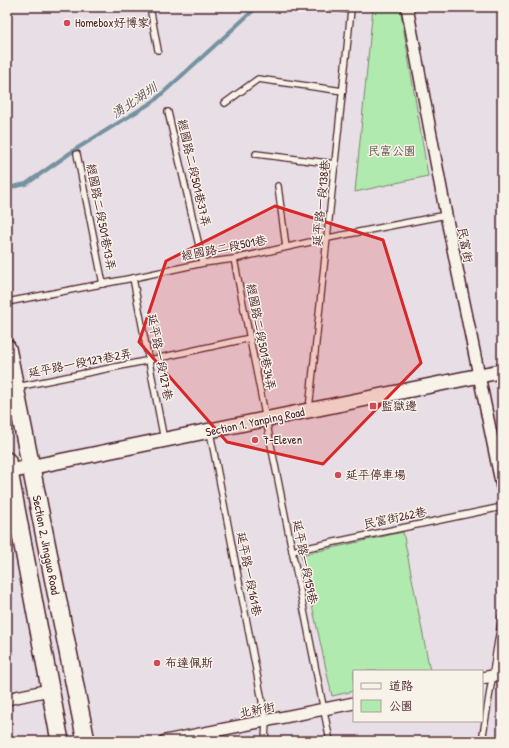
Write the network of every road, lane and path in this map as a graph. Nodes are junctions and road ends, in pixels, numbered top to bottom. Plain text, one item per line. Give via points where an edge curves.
1 (150, 7) edge
2 (301, 7) edge
3 (407, 7) edge
4 (339, 8) edge
5 (158, 50) dead end
6 (343, 91) junction
7 (225, 103) dead end
8 (168, 112) dead end
9 (77, 154) dead end
10 (256, 154) dead end
11 (336, 164) junction
12 (278, 186) dead end
13 (446, 215) junction
14 (328, 238) junction
15 (286, 247) junction
16 (234, 258) junction
17 (203, 263) junction
18 (133, 278) junction
19 (103, 284) junction
20 (7, 302) edge
21 (250, 338) junction
22 (7, 348) edge
23 (150, 360) junction
24 (502, 372) edge
25 (478, 376) junction
26 (15, 387) junction
27 (309, 411) junction
28 (266, 420) junction
29 (210, 431) junction
30 (164, 441) junction
31 (8, 468) edge
32 (31, 468) junction
33 (502, 487) edge
34 (502, 507) edge
35 (292, 551) junction
36 (502, 616) edge
37 (492, 676) edge
38 (49, 690) junction
39 (7, 699) edge
40 (353, 703) edge
41 (323, 709) junction
42 (266, 721) junction
43 (60, 741) edge
44 (86, 741) edge
45 (165, 741) edge
46 (265, 741) edge
47 (330, 741) edge
48 (482, 741) edge

1 - 5 lane
2 - 4 lane
3 - 13 street, 民富街
4 - 6 lane, 延平路一段138巷 via 351,10
6 - 7 lane via 258,79
6 - 11 lane, 延平路一段138巷
8 - 17 lane, 經國路二段501巷37弄
9 - 19 lane, 經國路二段501巷13弄
10 - 11 lane
11 - 14 lane, 延平路一段138巷
12 - 15 lane
13 - 14 lane, 經國路二段501巷
13 - 25 street, 民富街
14 - 15 lane, 經國路二段501巷
14 - 27 lane, 延平路一段138巷
15 - 16 lane, 經國路二段501巷
16 - 17 lane, 經國路二段501巷
16 - 21 lane, 經國路二段501巷34弄
17 - 18 lane, 經國路二段501巷
18 - 19 lane, 經國路二段501巷
18 - 23 lane, 延平路一段127巷
19 - 20 lane, 經國路二段501巷
21 - 23 lane, 延平路一段127巷2弄
21 - 28 lane, 經國路二段501巷34弄
22 - 26 main road, Section 2, Jingguo Road
23 - 26 lane, 延平路一段127巷2弄
23 - 30 lane, 延平路一段127巷
24 - 25 street, Section 1, Yanping Road
25 - 27 street, Section 1, Yanping Road
25 - 33 street, 民富街
26 - 32 main road, Section 2, Jingguo Road
27 - 28 street, Section 1, Yanping Road
28 - 29 street, Section 1, Yanping Road
28 - 35 lane, 延平路一段159巷
29 - 30 street, Section 1, Yanping Road
29 - 42 lane, 延平路一段161巷
30 - 32 street, Section 1, Yanping Road
31 - 32 street, Section 1, Yanping Road
31 - 38 main road, Section 2, Jingguo Road
32 - 44 main road, Section 2, Jingguo Road
34 - 35 lane, 民富街262巷
35 - 41 lane, 延平路一段159巷
36 - 37 lane
37 - 48 lane
38 - 39 street
38 - 43 main road, Section 2, Jingguo Road
40 - 41 street, 北新街
41 - 42 street, 北新街
41 - 47 lane, 延平路一段159巷
42 - 45 street, 北新街
42 - 46 lane, 延平路一段161巷

